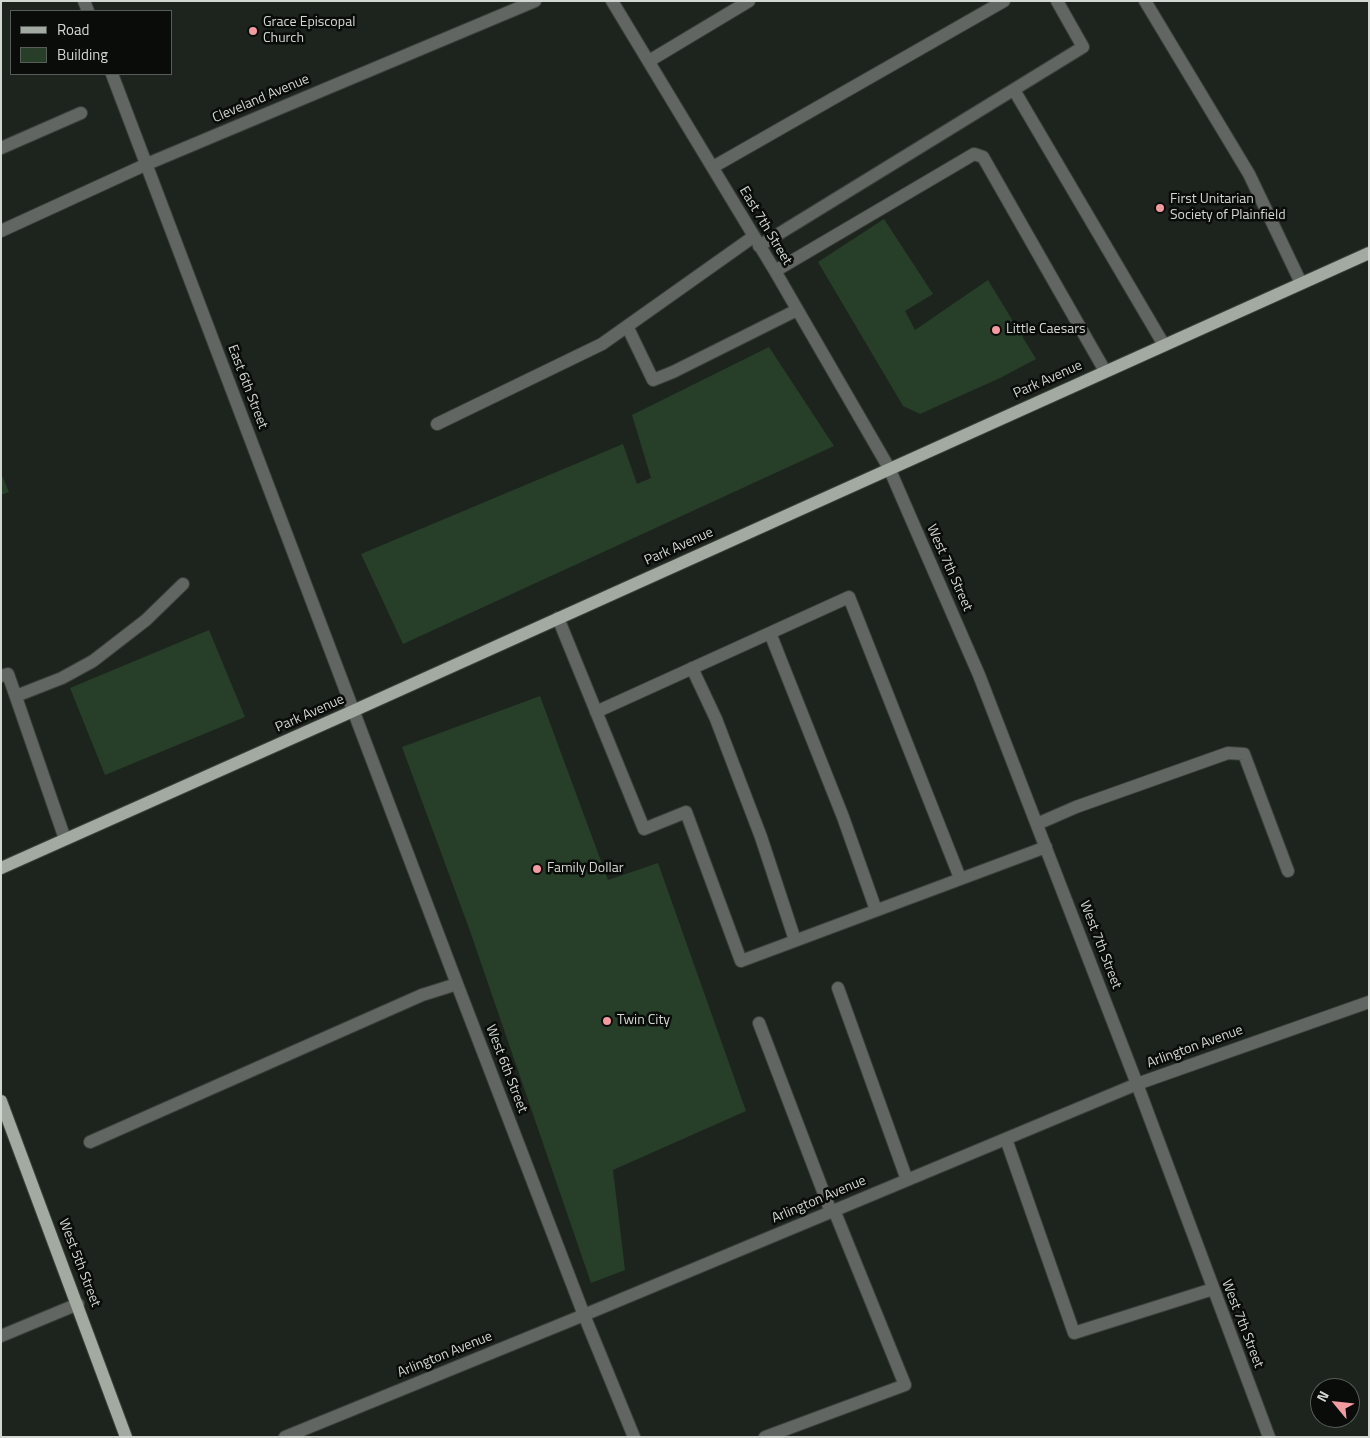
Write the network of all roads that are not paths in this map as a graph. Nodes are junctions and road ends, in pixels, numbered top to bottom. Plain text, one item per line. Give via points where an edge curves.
1 (535, 1) edge
2 (612, 1) edge
3 (749, 1) edge
4 (1004, 1) edge
5 (1057, 1) edge
6 (1145, 1) edge
7 (649, 61) junction
8 (112, 75) edge
9 (1014, 90) junction
10 (81, 113) dead end
11 (1, 148) edge
12 (147, 164) junction
13 (714, 167) junction
14 (1, 230) edge
15 (756, 241) junction
16 (1369, 253) edge
17 (775, 272) junction
18 (1301, 283) junction
19 (797, 310) junction
20 (627, 326) junction
21 (1164, 345) junction
22 (1105, 372) junction
23 (437, 424) dead end
24 (889, 468) junction
25 (183, 584) dead end
26 (558, 618) junction
27 (770, 633) junction
28 (692, 668) junction
29 (1, 676) edge
30 (16, 696) junction
31 (353, 711) junction
32 (596, 712) junction
33 (1037, 824) junction
34 (65, 839) junction
35 (1046, 847) junction
36 (1, 868) edge
37 (1288, 871) dead end
38 (960, 878) junction
39 (876, 910) junction
40 (795, 940) junction
41 (457, 984) junction
42 (838, 988) dead end
43 (1369, 1002) edge
44 (759, 1023) dead end
45 (1137, 1084) junction
46 (1, 1101) edge
47 (1006, 1139) junction
48 (90, 1142) dead end
49 (907, 1180) junction
50 (832, 1211) junction
51 (1213, 1288) junction
52 (78, 1304) junction
53 (584, 1315) junction
54 (1, 1336) edge
55 (126, 1437) edge
56 (284, 1437) edge
57 (634, 1437) edge
58 (765, 1437) edge
59 (1269, 1437) edge

1 - 12 street, Cleveland Avenue
2 - 7 street, East 7th Street
3 - 7 street
4 - 13 street
5 - 9 street via 1083,47
6 - 18 street via 1249,174
7 - 13 street, East 7th Street
8 - 12 street, East 6th Street
9 - 15 street
9 - 21 street
10 - 11 street
12 - 14 street, Cleveland Avenue
12 - 31 street, East 6th Street
13 - 15 street, East 7th Street
15 - 17 street, East 7th Street
15 - 20 street
16 - 18 main road, Park Avenue
17 - 19 street, East 7th Street
17 - 22 street via 974,154 983,157
18 - 21 main road, Park Avenue
19 - 20 street via 653,380
19 - 24 street, East 7th Street
20 - 23 street via 602,344
21 - 22 main road, Park Avenue
22 - 24 main road, Park Avenue
24 - 26 main road, Park Avenue
24 - 33 street, West 7th Street via 979,675
25 - 30 street via 146,620 93,660 62,678
26 - 31 main road, Park Avenue
26 - 32 street
27 - 28 street
27 - 38 street via 849,597
27 - 39 street
28 - 32 street
28 - 40 street via 716,719 761,837
29 - 30 street via 8,674
30 - 34 street
31 - 34 main road, Park Avenue
31 - 41 street, West 6th Street
32 - 40 street via 644,829 686,812 741,961
33 - 35 street, West 7th Street
33 - 37 street via 1228,753 1244,754
34 - 36 main road, Park Avenue
35 - 38 street
35 - 45 street, West 7th Street
38 - 39 street
39 - 40 street
41 - 48 street via 422,995
41 - 53 street, West 6th Street
42 - 49 street
43 - 45 street, Arlington Avenue
44 - 50 street
45 - 47 street, Arlington Avenue
45 - 51 street, West 7th Street
46 - 52 main road, West 5th Street
47 - 49 street, Arlington Avenue
47 - 51 street via 1074,1333
49 - 50 street, Arlington Avenue
50 - 53 street, Arlington Avenue
50 - 58 street via 905,1385
51 - 59 street, West 7th Street
52 - 54 street
52 - 55 main road, West 5th Street
53 - 56 street, Arlington Avenue
53 - 57 street, West 6th Street

